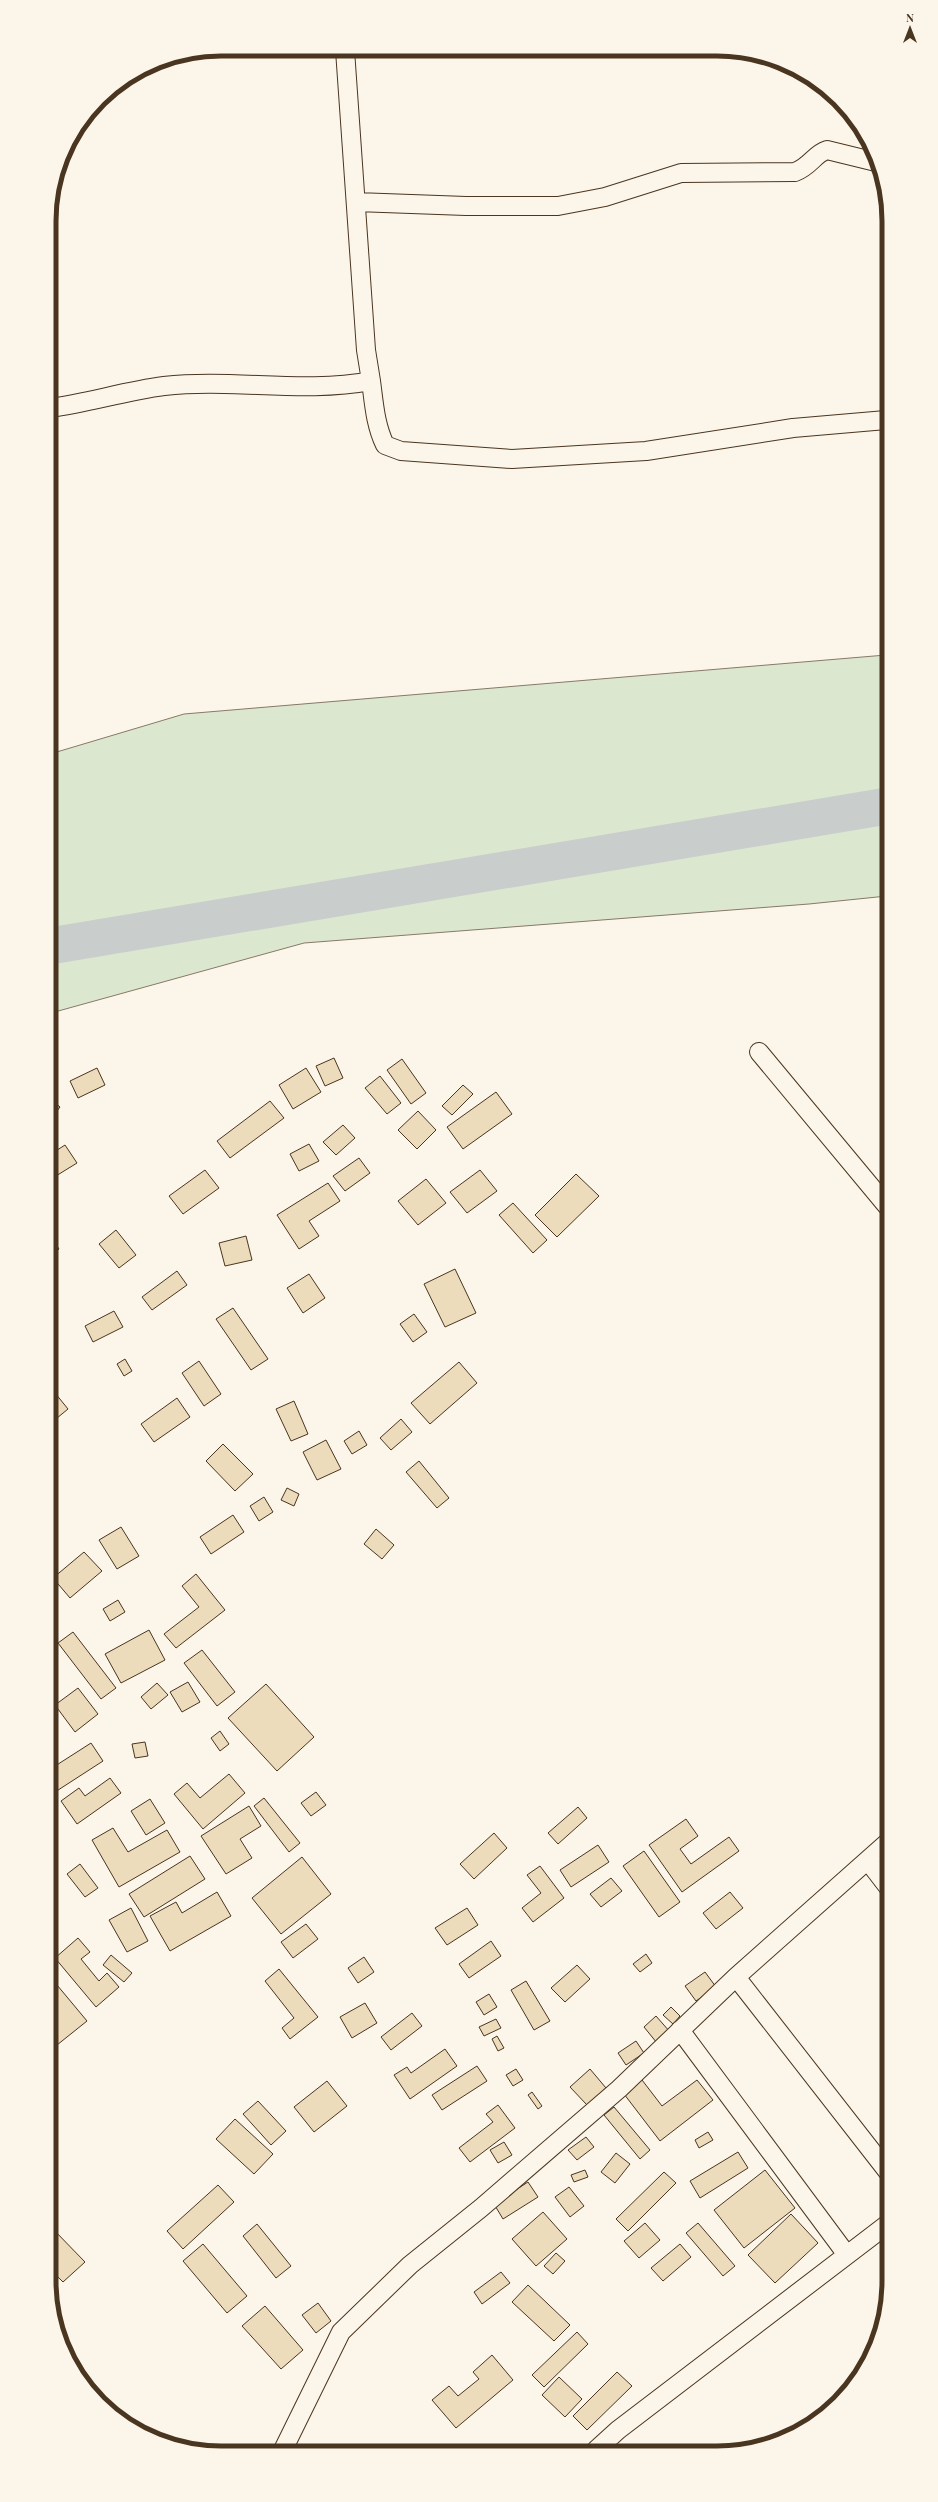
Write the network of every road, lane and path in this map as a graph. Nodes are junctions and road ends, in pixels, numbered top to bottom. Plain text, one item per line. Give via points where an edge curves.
1 (345, 56) edge
2 (870, 161) edge
3 (356, 202) junction
4 (371, 381) junction
5 (56, 407) edge
6 (882, 420) edge
7 (759, 1052) dead end
8 (882, 1200) edge
9 (882, 1848) edge
10 (868, 1861) junction
11 (882, 1879) edge
12 (736, 1977) junction
13 (680, 2030) junction
14 (882, 2164) edge
15 (882, 2228) edge
16 (847, 2255) junction
17 (285, 2446) edge
18 (600, 2446) edge

1 - 3 street
2 - 3 street via 827,150 821,152 806,168 795,172 681,173 605,197 558,206
3 - 4 street via 366,350
4 - 5 street via 344,386 163,386 83,404
4 - 6 street via 380,436 385,445 400,452 512,459 646,452 793,428
7 - 8 street
9 - 10 street
10 - 11 street
10 - 12 street
12 - 13 street
12 - 14 street
13 - 16 street
13 - 17 street via 613,2094 410,2266 341,2332
15 - 16 street
16 - 18 street

